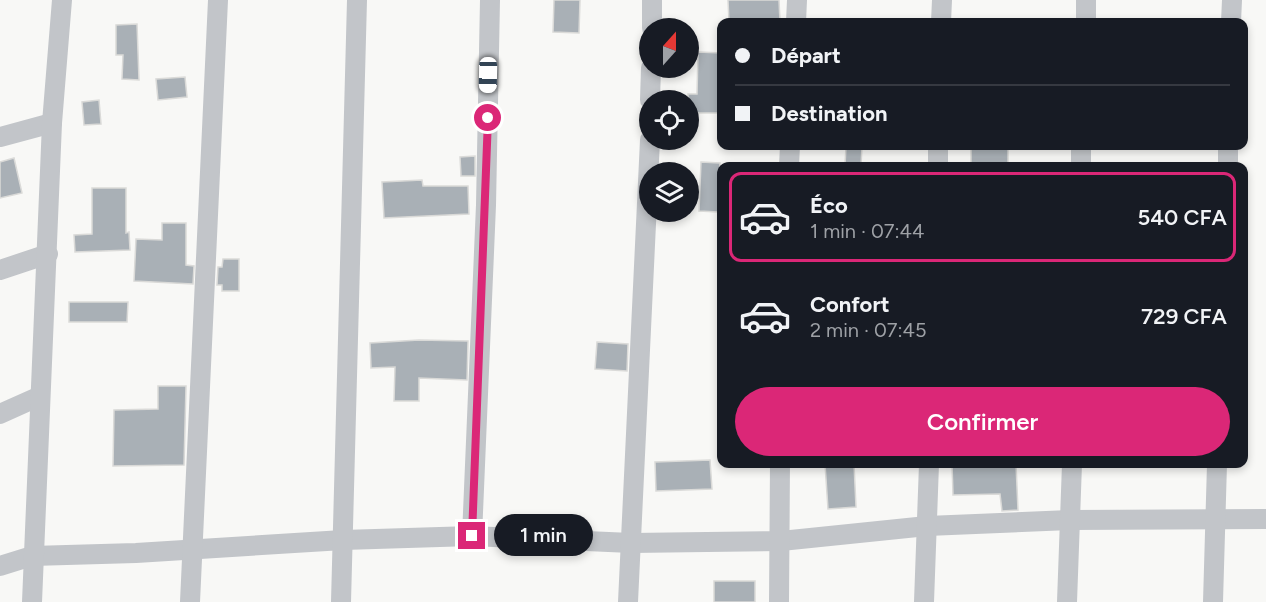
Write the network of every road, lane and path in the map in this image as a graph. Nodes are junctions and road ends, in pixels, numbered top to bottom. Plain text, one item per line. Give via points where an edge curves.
1 (62, 0) edge
2 (218, 0) edge
3 (357, 0) edge
4 (490, 0) edge
5 (652, 0) edge
6 (796, 0) edge
7 (942, 0) edge
8 (1086, 0) edge
9 (1232, 0) edge
10 (651, 18) edge
11 (795, 18) edge
12 (941, 18) edge
13 (1086, 18) edge
14 (1231, 18) edge
15 (52, 123) junction
16 (0, 137) edge
17 (650, 150) edge
18 (48, 254) junction
19 (0, 270) edge
20 (40, 396) junction
21 (0, 414) edge
22 (780, 468) edge
23 (929, 468) edge
24 (1072, 468) edge
25 (1217, 468) edge
26 (1215, 519) junction
27 (1266, 519) edge
28 (1070, 520) junction
29 (927, 526) junction
30 (472, 536) junction
31 (343, 540) junction
32 (781, 542) junction
33 (631, 543) junction
34 (192, 548) junction
35 (32, 556) junction
36 (0, 566) edge
37 (32, 602) edge
38 (190, 602) edge
39 (341, 602) edge
40 (628, 602) edge
41 (779, 602) edge
42 (924, 602) edge
43 (1067, 602) edge
44 (1213, 602) edge

1 - 15 street
2 - 34 street
3 - 31 street
4 - 30 street
5 - 10 street
6 - 11 street
7 - 12 street
8 - 13 street
9 - 14 street
15 - 16 street
15 - 18 street
17 - 33 street
18 - 19 street
18 - 20 street
20 - 21 street
20 - 35 street
22 - 32 street
23 - 29 street
24 - 28 street
25 - 26 street
26 - 27 street
26 - 28 street
26 - 44 street
28 - 29 street
28 - 43 street
29 - 32 street
29 - 42 street
30 - 31 street
30 - 33 street
31 - 34 street
31 - 39 street
32 - 33 street
32 - 41 street
33 - 40 street
34 - 35 street
34 - 38 street
35 - 36 street
35 - 37 street

